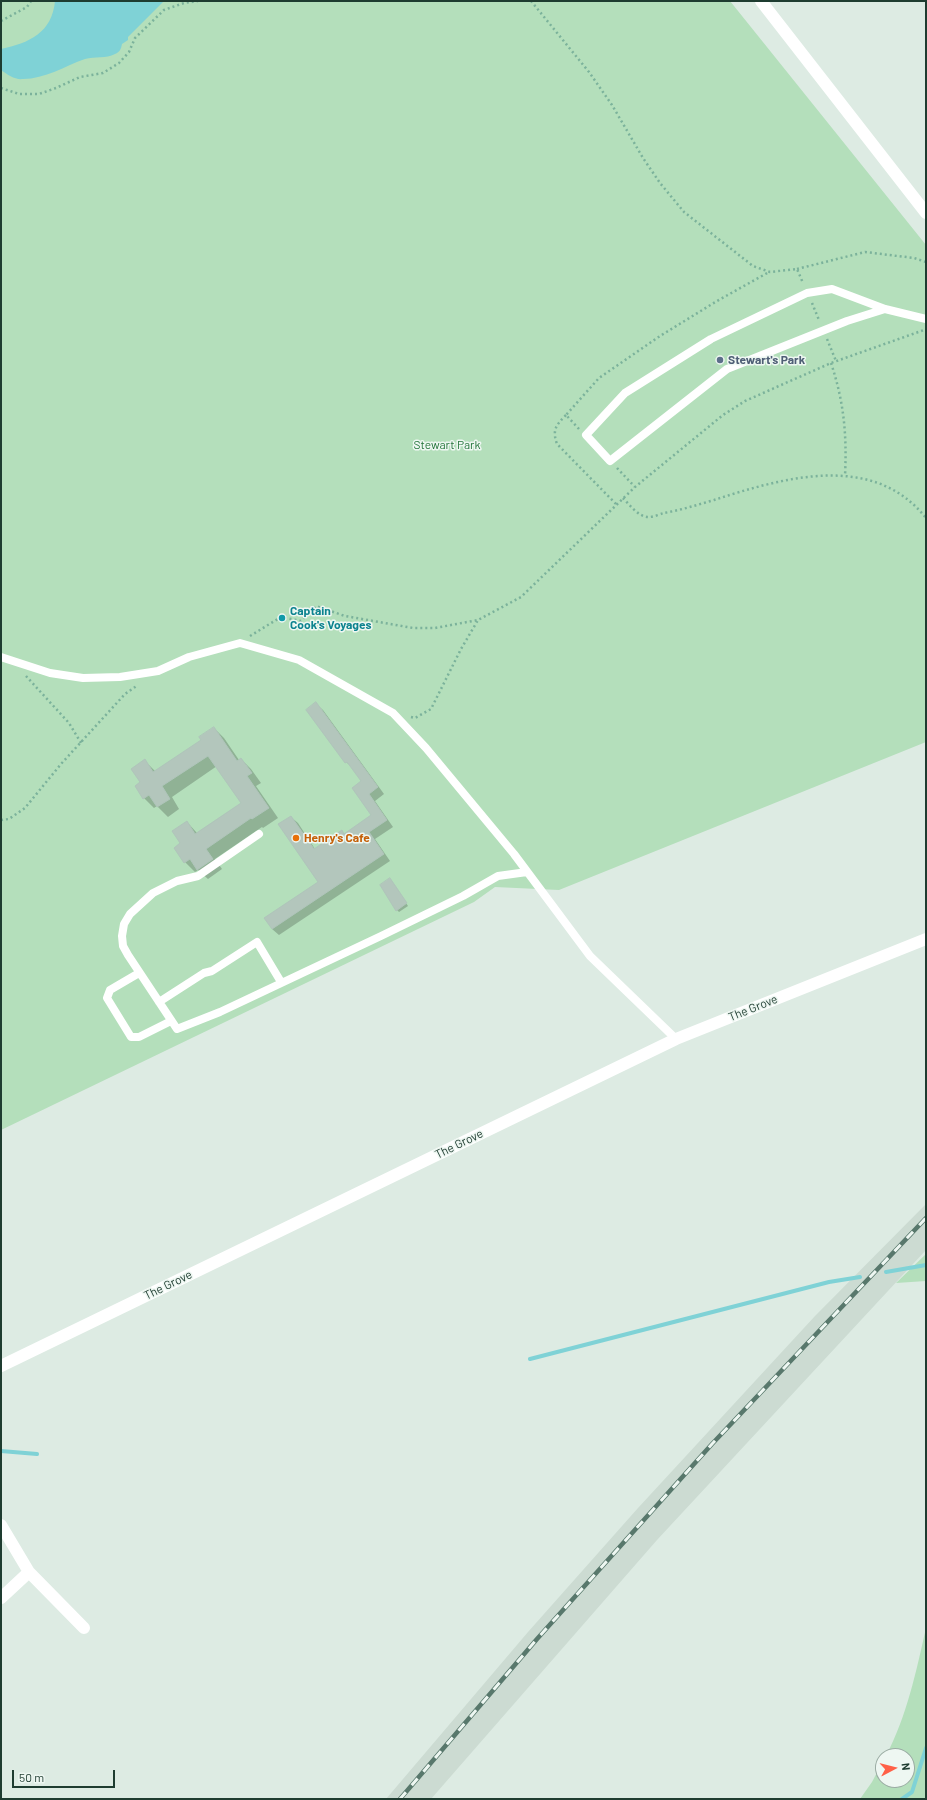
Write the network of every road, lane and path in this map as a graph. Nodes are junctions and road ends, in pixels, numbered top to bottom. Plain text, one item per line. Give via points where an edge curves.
1 (32, 1) edge
2 (198, 1) edge
3 (531, 1) edge
4 (761, 1) edge
5 (1, 21) edge
6 (1, 88) edge
7 (926, 213) edge
8 (926, 262) edge
9 (797, 269) junction
10 (770, 272) junction
11 (803, 283) dead end
12 (812, 303) dead end
13 (885, 309) junction
14 (926, 319) edge
15 (819, 320) dead end
16 (926, 329) edge
17 (826, 337) dead end
18 (836, 361) junction
19 (831, 363) junction
20 (566, 415) junction
21 (586, 435) junction
22 (610, 461) junction
23 (845, 476) junction
24 (635, 487) junction
25 (623, 498) junction
26 (616, 504) junction
27 (926, 518) edge
28 (478, 620) junction
29 (240, 643) junction
30 (1, 657) edge
31 (15, 661) junction
32 (158, 671) junction
33 (393, 713) junction
34 (81, 743) junction
35 (1, 820) edge
36 (259, 834) dead end
37 (527, 872) junction
38 (926, 939) edge
39 (140, 973) junction
40 (281, 982) junction
41 (159, 1002) junction
42 (171, 1021) junction
43 (676, 1039) junction
44 (1, 1366) edge
45 (1, 1525) edge
46 (29, 1572) junction
47 (1, 1598) edge
48 (84, 1628) dead end

1 - 5 path via 27,7
2 - 6 path via 164,10 135,38 129,52 119,63 103,73 80,77 38,94 19,94
3 - 10 path via 589,72 612,105 642,158 684,212 753,266
4 - 7 street
8 - 9 path via 914,258 865,252
9 - 10 path
9 - 11 path
10 - 20 path via 660,336 599,378
12 - 15 path
13 - 14 lane
13 - 21 lane via 832,289 807,293 711,339 631,389
13 - 22 lane via 727,369
16 - 18 path
17 - 18 path
18 - 19 path
19 - 23 path via 845,416
19 - 24 path via 745,401 722,415
20 - 21 path
20 - 26 path via 556,426 554,435 557,444
21 - 22 lane
22 - 24 path
23 - 25 path via 812,476 765,484 648,517 636,512
23 - 27 path via 866,480 893,490 911,501
24 - 25 path
25 - 26 path
26 - 28 path via 521,597
28 - 29 path via 435,628 414,628 345,616 316,606 301,621 281,617
28 - 33 path via 431,709 415,718
29 - 32 lane via 189,658
29 - 33 lane via 299,660
30 - 31 lane
31 - 32 lane via 50,673 83,678 120,677
31 - 34 path via 24,675 70,723
32 - 34 path via 125,694
33 - 37 lane via 426,748
34 - 35 path via 25,808 9,819
36 - 39 lane via 198,876 159,889 130,914 124,924 122,936 128,955
37 - 40 lane via 498,876 382,936
37 - 43 lane via 590,956
38 - 43 street, The Grove
39 - 41 lane
39 - 42 lane via 110,990 107,998 131,1037 139,1038
40 - 41 lane via 257,942
40 - 42 lane via 220,1012 177,1029
41 - 42 lane
43 - 44 street, The Grove
45 - 46 street
46 - 47 street
46 - 48 street

